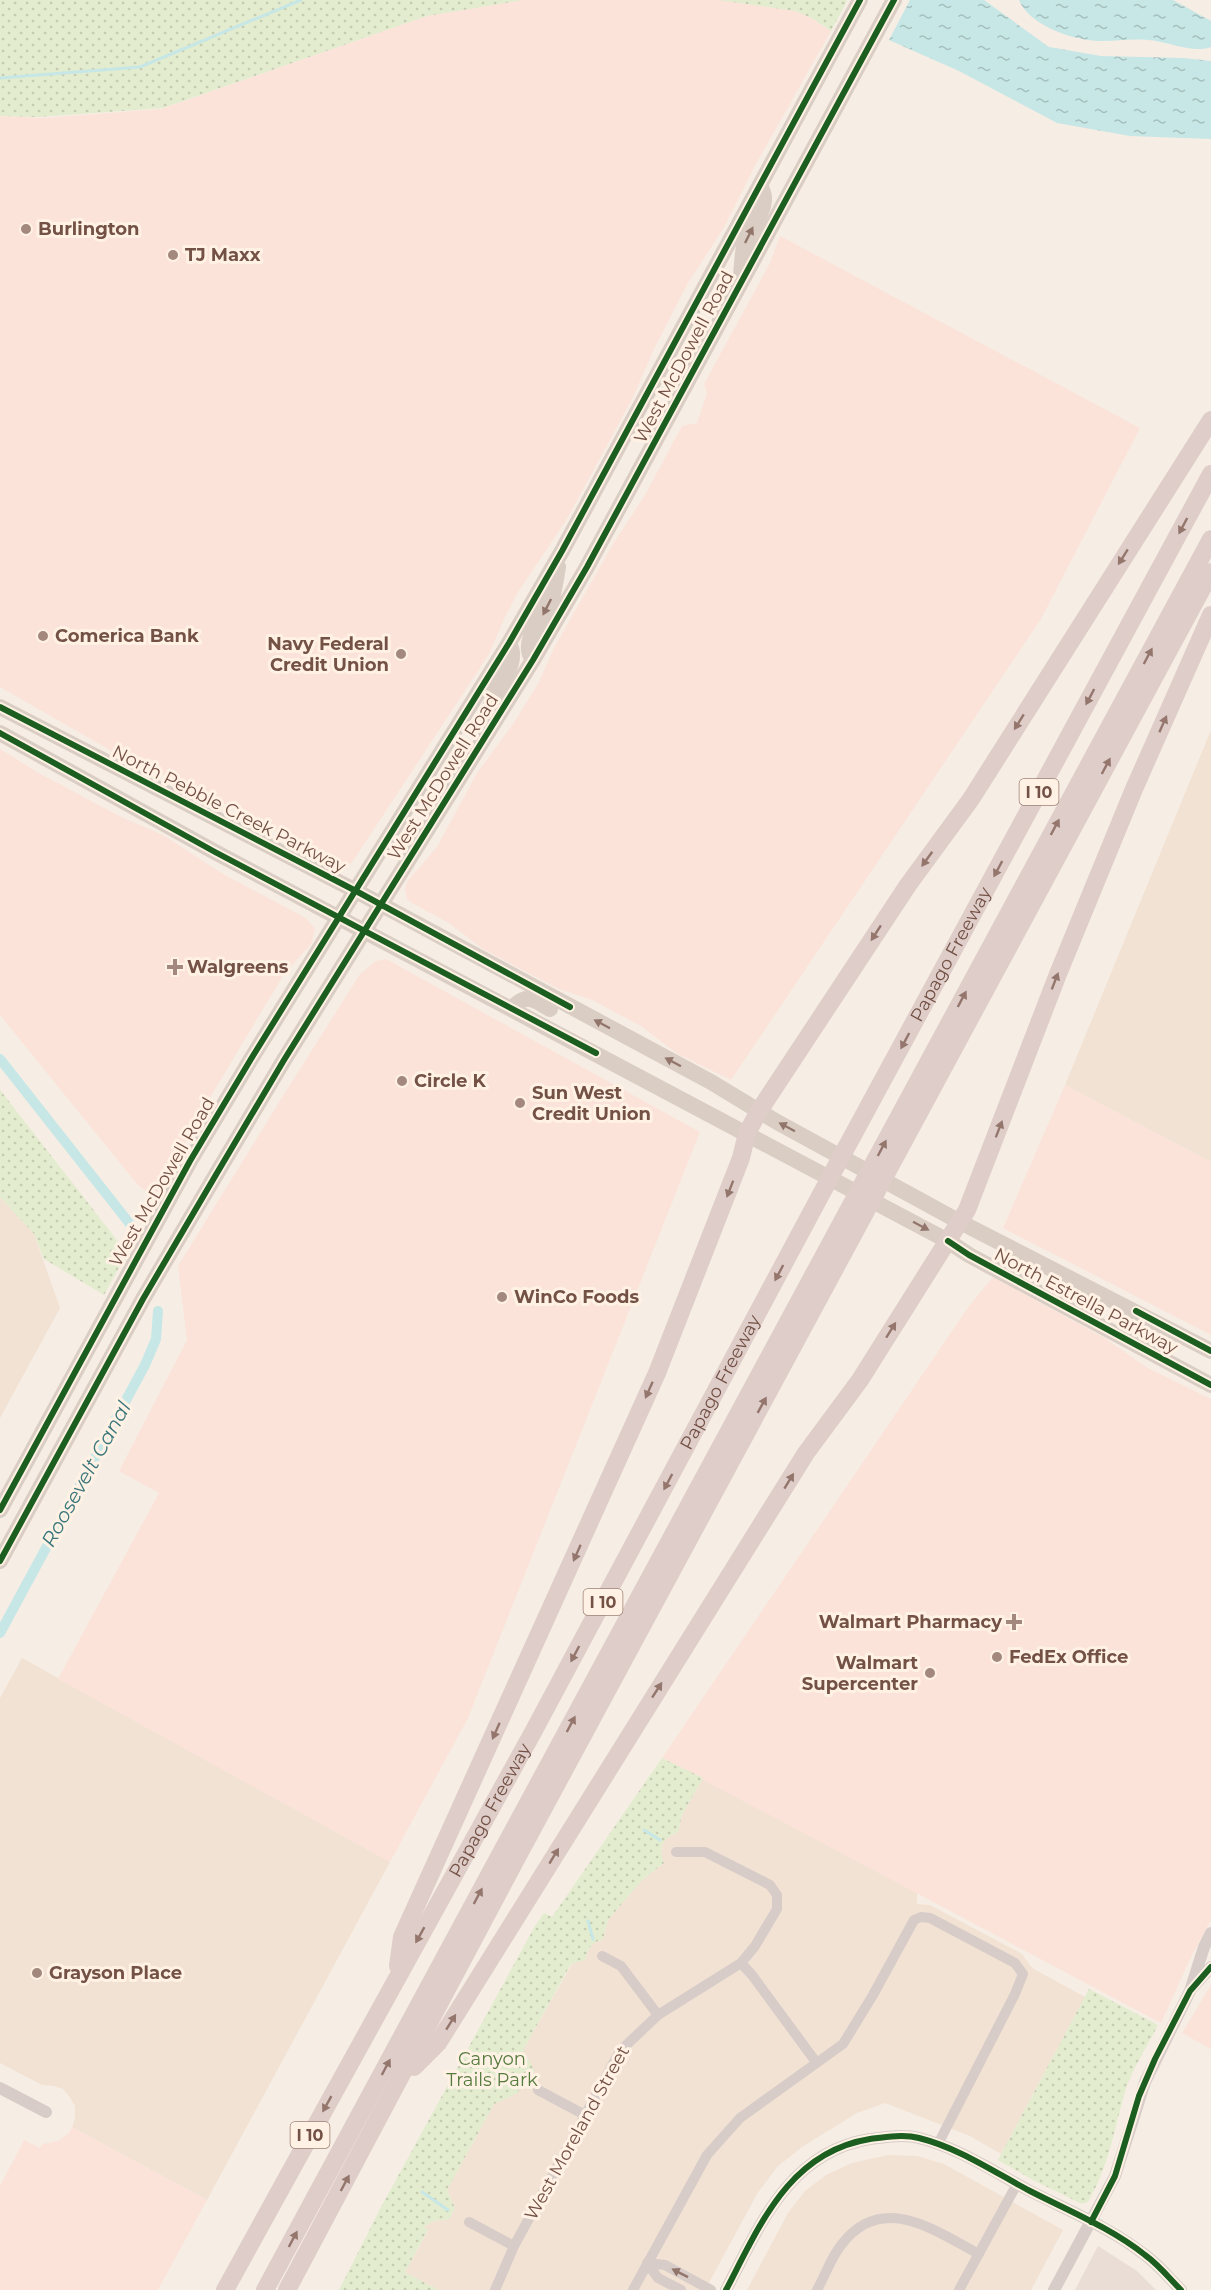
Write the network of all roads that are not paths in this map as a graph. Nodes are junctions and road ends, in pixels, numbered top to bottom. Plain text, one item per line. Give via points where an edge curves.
1 (894, 0) edge
2 (858, 3) edge
3 (760, 186) junction
4 (740, 287) junction
5 (1211, 420) edge
6 (1211, 474) edge
7 (1211, 539) edge
8 (562, 551) junction
9 (1211, 572) edge
10 (1211, 615) edge
11 (509, 643) junction
12 (533, 660) junction
13 (0, 706) edge
14 (0, 733) edge
15 (487, 737) junction
16 (356, 891) junction
17 (380, 905) junction
18 (339, 918) junction
19 (365, 931) junction
20 (570, 1007) junction
21 (511, 1009) junction
22 (759, 1111) junction
23 (902, 1128) junction
24 (747, 1133) junction
25 (190, 1161) junction
26 (216, 1173) junction
27 (960, 1222) junction
28 (842, 1240) junction
29 (948, 1240) junction
30 (92, 1340) junction
31 (1211, 1351) edge
32 (1211, 1385) edge
33 (58, 1453) junction
34 (0, 1510) edge
35 (0, 1561) edge
36 (676, 1852) dead end
37 (1211, 1933) edge
38 (602, 1956) dead end
39 (741, 1963) junction
40 (1211, 1967) edge
41 (396, 1979) junction
42 (1190, 1991) junction
43 (658, 2015) junction
44 (816, 2062) junction
45 (400, 2081) junction
46 (0, 2088) edge
47 (538, 2090) dead end
48 (46, 2112) dead end
49 (585, 2115) junction
50 (938, 2144) junction
51 (1017, 2184) junction
52 (469, 2222) dead end
53 (1091, 2222) junction
54 (514, 2246) junction
55 (979, 2254) junction
56 (647, 2263) junction
57 (225, 2290) edge
58 (265, 2290) edge
59 (287, 2290) edge
60 (495, 2290) edge
61 (633, 2290) edge
62 (681, 2290) edge
63 (711, 2290) edge
64 (726, 2290) edge
65 (817, 2290) edge
66 (959, 2290) edge
67 (1053, 2290) edge
68 (1181, 2290) edge

1 - 4 main road, West McDowell Road
2 - 3 main road, West McDowell Road
4 -> 3 main road via 745,244 765,203
3 - 8 main road, West McDowell Road
4 - 12 main road, West McDowell Road
5 -> 22 highway via 971,799 908,885
6 -> 41 highway, Papago Freeway / I 10
23 -> 7 highway
8 - 11 main road, West McDowell Road
8 -> 12 main road via 551,600 530,640 529,655
23 -> 9 highway, I 10
27 -> 10 highway via 1080,918
11 - 15 main road via 513,661 491,702
11 - 16 main road, West McDowell Road
12 - 15 main road, West McDowell Road
13 - 16 main road, North Pebble Creek Parkway
14 - 18 main road
15 - 17 main road, West McDowell Road
16 - 17 main road, North Pebble Creek Parkway
16 - 18 main road, West McDowell Road
17 - 19 main road, West McDowell Road
17 - 20 main road, North Pebble Creek Parkway
18 - 19 main road
18 - 25 main road, West McDowell Road
19 - 21 main road
19 - 26 main road, West McDowell Road
20 - 21 main road via 557,1012 525,998
22 -> 20 main road, North Pebble Creek Parkway
21 - 24 main road
22 - 24 highway
27 -> 22 main road, North Estrella Parkway
28 -> 23 highway, I 10
24 -> 29 main road, North Estrella Parkway
24 -> 41 highway via 741,1158 657,1373 402,1937
25 - 26 main road
25 - 30 main road, West McDowell Road
26 - 33 main road, West McDowell Road
27 - 29 highway
27 - 31 main road, North Estrella Parkway
45 -> 28 highway, I 10
58 -> 28 highway
29 - 32 main road, North Estrella Parkway
45 -> 29 highway via 438,2043 806,1453 860,1380
30 - 33 main road via 93,1360 54,1432 53,1443
30 - 34 main road, West McDowell Road
33 - 35 main road, West McDowell Road
36 - 39 street, West Moreland Street via 705,1852 770,1885 777,1895 777,1909
37 - 42 street
38 - 43 street via 621,1966
39 - 43 street, West Moreland Street
39 - 44 street
40 - 42 street
41 -> 57 highway, Papago Freeway / I 10
42 - 53 street via 1145,2082 1115,2176
43 - 49 street, West Moreland Street via 620,2051
44 - 50 street via 843,2044 914,1920 930,1918 1015,1962 1023,1974 1015,1994
44 - 56 street via 740,2118 719,2139 706,2155
59 -> 45 highway, I 10
46 - 48 street
47 - 49 street
49 - 54 street, West Moreland Street
50 - 51 street
50 - 64 street via 917,2138 879,2138 855,2142 818,2158 774,2202
51 - 53 street
51 - 55 street
52 - 54 street
53 - 67 street
53 - 68 street via 1146,2256
54 - 60 street, West Moreland Street
55 - 65 street via 923,2225 899,2217 880,2217 861,2226 841,2245
55 - 66 street
56 - 61 street
56 - 62 street via 658,2278
63 -> 56 street via 665,2265

